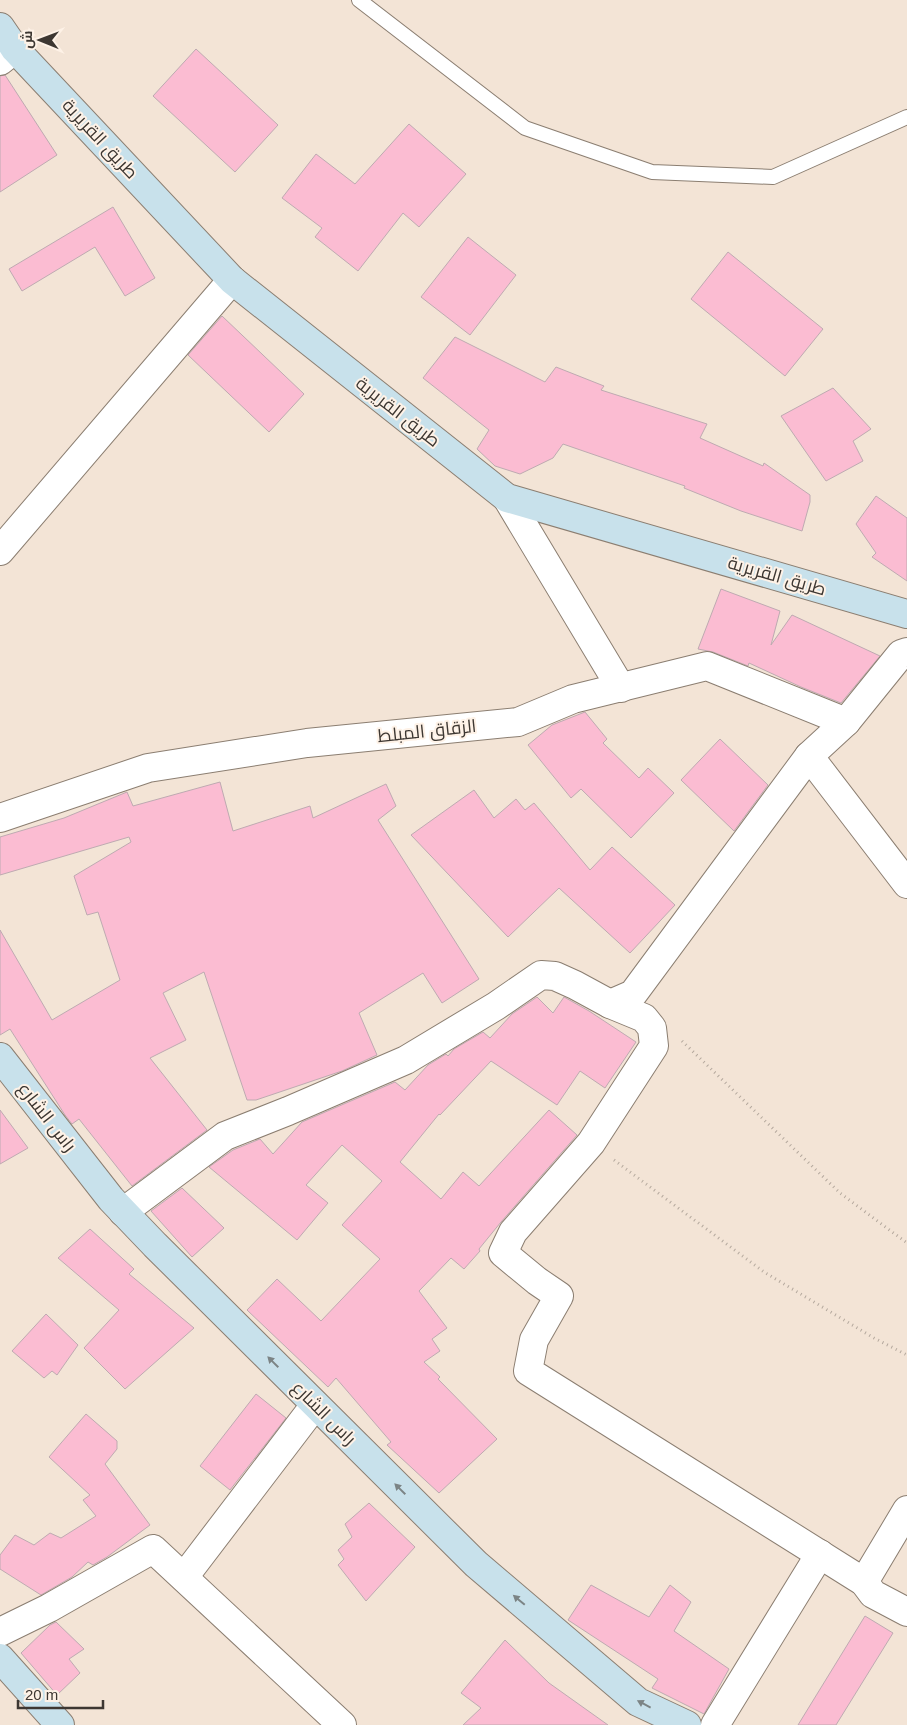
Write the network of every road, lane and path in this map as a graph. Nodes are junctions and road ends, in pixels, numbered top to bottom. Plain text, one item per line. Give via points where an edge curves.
1 (359, 0) edge
2 (5, 46) edge
3 (907, 117) edge
4 (232, 280) junction
5 (507, 498) junction
6 (0, 551) edge
7 (907, 614) edge
8 (907, 652) edge
9 (621, 688) junction
10 (846, 722) junction
11 (809, 756) junction
12 (0, 818) edge
13 (907, 884) edge
14 (610, 1004) junction
15 (676, 1035) dead end
16 (0, 1057) edge
17 (591, 1143) junction
18 (123, 1212) junction
19 (907, 1243) edge
20 (907, 1355) edge
21 (315, 1404) junction
22 (907, 1510) edge
23 (820, 1554) junction
24 (184, 1577) junction
25 (864, 1582) junction
26 (907, 1612) edge
27 (0, 1632) edge
28 (0, 1658) edge
29 (60, 1725) edge
30 (342, 1725) edge
31 (687, 1725) edge
32 (715, 1725) edge

1 - 3 lane via 525,128 652,172 772,177
2 - 4 street, طريق القريرية
4 - 5 street, طريق القريرية
4 - 6 street
5 - 7 street, طريق القريرية
5 - 9 street
8 - 10 street via 901,654
9 - 10 street, الزقاق المبلط via 706,666
9 - 12 street, الزقاق المبلط via 573,699 518,722 307,743 148,768
10 - 11 street
11 - 13 street
11 - 14 street via 633,994
14 - 17 street via 644,1018 652,1028 654,1046
14 - 18 street via 556,976 541,975 406,1060 225,1136
15 - 19 path via 840,1193
16 - 18 street, راس الشارع
17 - 20 path via 764,1272
17 - 23 street via 513,1232 504,1254 559,1296 534,1340 528,1371
21 -> 18 street, راس الشارع
21 - 24 street
31 -> 21 street, راس الشارع via 638,1702 476,1564
22 - 25 street
23 - 25 street
23 - 32 street
24 - 27 street via 153,1549 50,1608
24 - 30 street
25 - 26 street via 873,1594
28 - 29 street

